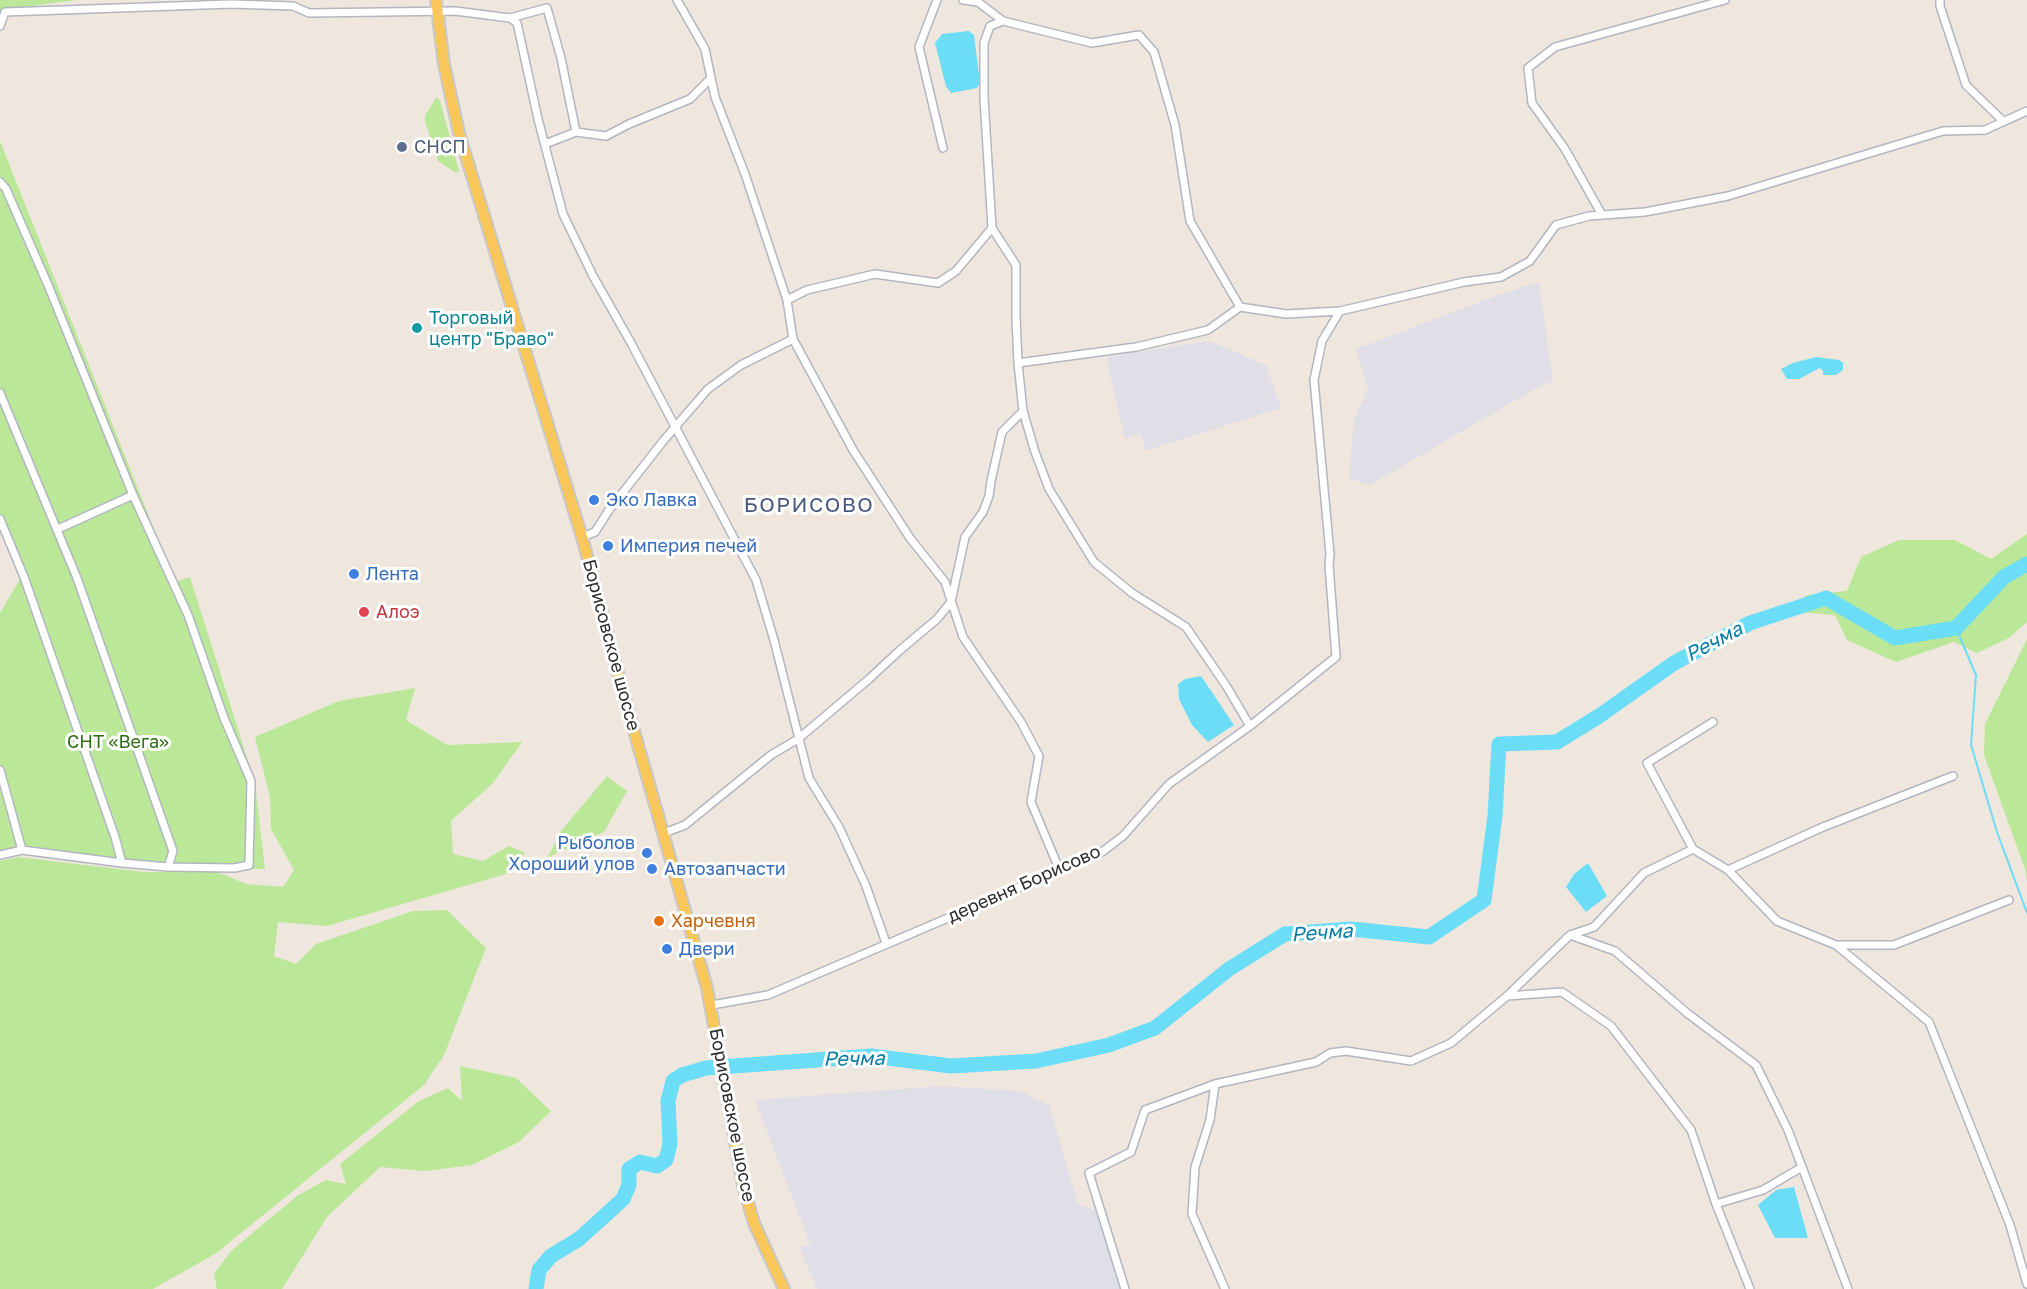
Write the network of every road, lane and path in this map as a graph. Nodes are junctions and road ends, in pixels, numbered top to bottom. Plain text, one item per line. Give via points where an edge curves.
1 (677, 0) edge
2 (937, 0) edge
3 (963, 0) edge
4 (1725, 0) edge
5 (1940, 0) edge
6 (437, 5) edge
7 (510, 18) junction
8 (1003, 21) junction
9 (0, 26) edge
10 (711, 78) junction
11 (2027, 111) edge
12 (2004, 121) junction
13 (576, 132) junction
14 (545, 144) junction
15 (943, 148) dead end
16 (0, 182) edge
17 (1602, 215) junction
18 (992, 228) junction
19 (787, 300) junction
20 (1240, 307) junction
21 (1340, 311) junction
22 (793, 339) junction
23 (1018, 363) junction
24 (0, 393) edge
25 (1023, 411) junction
26 (675, 429) junction
27 (133, 495) junction
28 (0, 519) edge
29 (58, 529) junction
30 (582, 537) junction
31 (951, 602) junction
32 (1713, 722) dead end
33 (1250, 726) junction
34 (798, 738) junction
35 (0, 770) edge
36 (1953, 776) dead end
37 (664, 833) junction
38 (1693, 849) junction
39 (22, 850) junction
40 (0, 855) edge
41 (122, 863) junction
42 (168, 867) junction
43 (1728, 870) junction
44 (1060, 871) junction
45 (2009, 900) dead end
46 (1570, 935) junction
47 (886, 943) junction
48 (1836, 945) junction
49 (1507, 996) junction
50 (712, 1005) junction
51 (1215, 1084) junction
52 (1802, 1167) junction
53 (1716, 1204) junction
54 (2027, 1284) edge
55 (784, 1289) edge
56 (1125, 1289) edge
57 (1225, 1289) edge
58 (1750, 1289) edge
59 (1848, 1289) edge

1 - 10 street via 705,49
2 - 15 street via 919,47
3 - 8 street via 978,2
4 - 17 street via 1555,47 1528,68 1532,103 1565,149
5 - 12 street via 1966,85
6 - 7 street
6 - 9 street via 309,13 293,6 231,4 5,12
6 - 30 main road, Борисовское шоссе via 444,64 459,133
7 - 13 street via 547,8
7 - 14 street via 517,23
8 - 18 street via 990,26 984,42
8 - 20 street via 1092,43 1139,35 1154,52 1174,125 1190,220
10 - 13 street via 690,99 606,136
10 - 19 street
11 - 12 street
12 - 17 street via 1985,130 1943,131 1728,196 1645,212
13 - 14 street
14 - 26 street via 563,214
16 - 27 street via 48,285
17 - 21 street via 1556,225 1530,261 1502,277
18 - 19 street via 957,271 938,283 874,274 807,290
18 - 23 street via 1016,265
19 - 22 street
20 - 21 street via 1286,314
20 - 23 street via 1208,330 1136,347
21 - 33 street, деревня Борисово via 1322,341 1314,380 1336,657
22 - 26 street via 741,365 708,389
22 - 31 street via 853,450 910,538 945,582
23 - 25 street
24 - 29 street
25 - 31 street via 1002,432 989,496 965,537
25 - 33 street via 1049,489 1094,562 1186,627
26 - 30 street via 595,532
26 - 34 street via 756,580
27 - 29 street
27 - 42 street via 188,615 251,781 249,865
28 - 41 street via 24,577
29 - 42 street via 173,850
30 - 37 main road, Борисовское шоссе
31 - 34 street via 937,619
31 - 44 street via 963,637 1021,722 1039,756 1031,802
32 - 38 street via 1647,764
33 - 44 street, деревня Борисово via 1169,784 1123,836 1102,852
34 - 37 street via 771,755 685,825
34 - 47 street via 809,778 839,827
35 - 39 street
36 - 43 street
37 - 50 main road, Борисовское шоссе
38 - 43 street
38 - 46 street via 1644,873 1594,927
39 - 40 street
39 - 41 street
41 - 42 street
43 - 48 street via 1777,921
44 - 47 street, деревня Борисово
45 - 48 street via 1894,945
46 - 49 street
46 - 52 street via 1615,951 1756,1065
47 - 50 street, деревня Борисово via 768,995
48 - 54 street via 1929,1022 2010,1226
49 - 51 street via 1451,1043 1411,1061 1346,1051 1330,1053 1316,1062
49 - 53 street via 1562,993 1611,1026 1691,1130
50 - 55 main road, Борисовское шоссе via 735,1153 748,1203
51 - 56 street via 1145,1110 1131,1152 1089,1173
51 - 57 street via 1210,1120 1195,1167 1192,1214
52 - 53 street via 1762,1190
52 - 59 street
53 - 58 street

